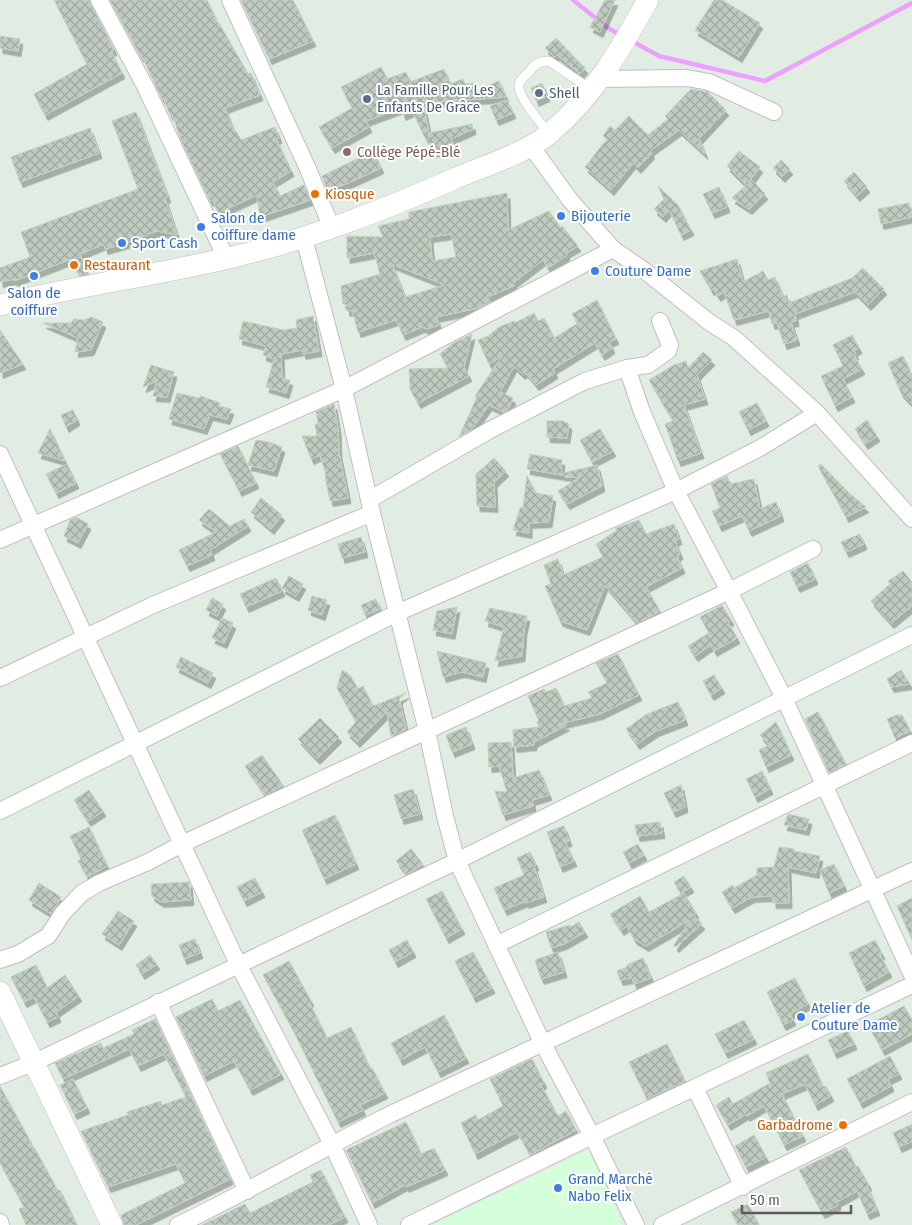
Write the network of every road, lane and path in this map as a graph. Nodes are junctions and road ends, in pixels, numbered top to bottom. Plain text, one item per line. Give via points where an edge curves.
1 (99, 0) edge
2 (230, 0) edge
3 (648, 0) edge
4 (596, 84) junction
5 (774, 112) dead end
6 (549, 134) junction
7 (531, 146) junction
8 (332, 229) junction
9 (304, 238) junction
10 (613, 249) junction
11 (226, 258) junction
12 (0, 305) edge
13 (660, 321) dead end
14 (626, 368) junction
15 (344, 388) junction
16 (817, 413) junction
17 (0, 454) edge
18 (676, 491) junction
19 (371, 507) junction
20 (912, 519) edge
21 (32, 525) junction
22 (0, 540) edge
23 (813, 549) dead end
24 (729, 591) junction
25 (397, 613) junction
26 (912, 635) edge
27 (85, 637) junction
28 (0, 678) edge
29 (784, 698) junction
30 (427, 732) junction
31 (134, 743) junction
32 (912, 743) edge
33 (824, 787) junction
34 (1, 809) edge
35 (182, 844) junction
36 (458, 860) junction
37 (912, 871) edge
38 (871, 889) junction
39 (496, 945) junction
40 (0, 960) edge
41 (238, 964) junction
42 (912, 975) edge
43 (912, 985) edge
44 (0, 992) edge
45 (158, 1002) junction
46 (542, 1042) junction
47 (35, 1062) junction
48 (0, 1076) edge
49 (695, 1088) junction
50 (912, 1102) edge
51 (592, 1136) junction
52 (332, 1144) junction
53 (743, 1187) junction
54 (247, 1191) junction
55 (112, 1225) edge
56 (178, 1225) edge
57 (369, 1225) edge
58 (409, 1225) edge
59 (636, 1225) edge
60 (662, 1225) edge

1 - 11 street via 145,86
2 - 8 street via 308,168
3 - 4 street
4 - 5 street via 687,78 709,82
4 - 6 street
4 - 6 lane via 549,61 535,64 519,82 519,88
6 - 7 street
7 - 8 street
7 - 10 street via 570,200
8 - 9 street
9 - 11 street
9 - 15 street
10 - 15 street
10 - 16 street via 734,338
11 - 12 street
13 - 14 street via 670,345 668,351 648,365
14 - 18 street
14 - 19 street via 584,381 490,430
15 - 19 street
15 - 21 street
16 - 18 street via 760,448
16 - 20 street
17 - 21 street
18 - 24 street
18 - 25 street
19 - 25 street
19 - 27 street
21 - 22 street
21 - 27 street
23 - 24 street
24 - 29 street
24 - 30 street
25 - 30 street
25 - 31 street
26 - 29 street
27 - 28 street
27 - 31 street
29 - 33 street
29 - 36 street
30 - 35 street
30 - 36 street
31 - 34 street
31 - 35 street
32 - 33 street
33 - 38 street
33 - 39 street
35 - 40 street via 82,893 48,936 18,954
35 - 41 street
36 - 39 street
36 - 41 street
37 - 38 street
38 - 42 street
38 - 46 street
39 - 46 street
41 - 45 street
41 - 52 street
43 - 49 street
44 - 47 street
45 - 47 street
45 - 54 street
46 - 51 street
46 - 52 street
47 - 48 street
47 - 55 street
49 - 51 street
49 - 53 street
50 - 53 street
51 - 58 street
51 - 59 street
52 - 54 street
52 - 57 street
53 - 60 street
54 - 56 street

